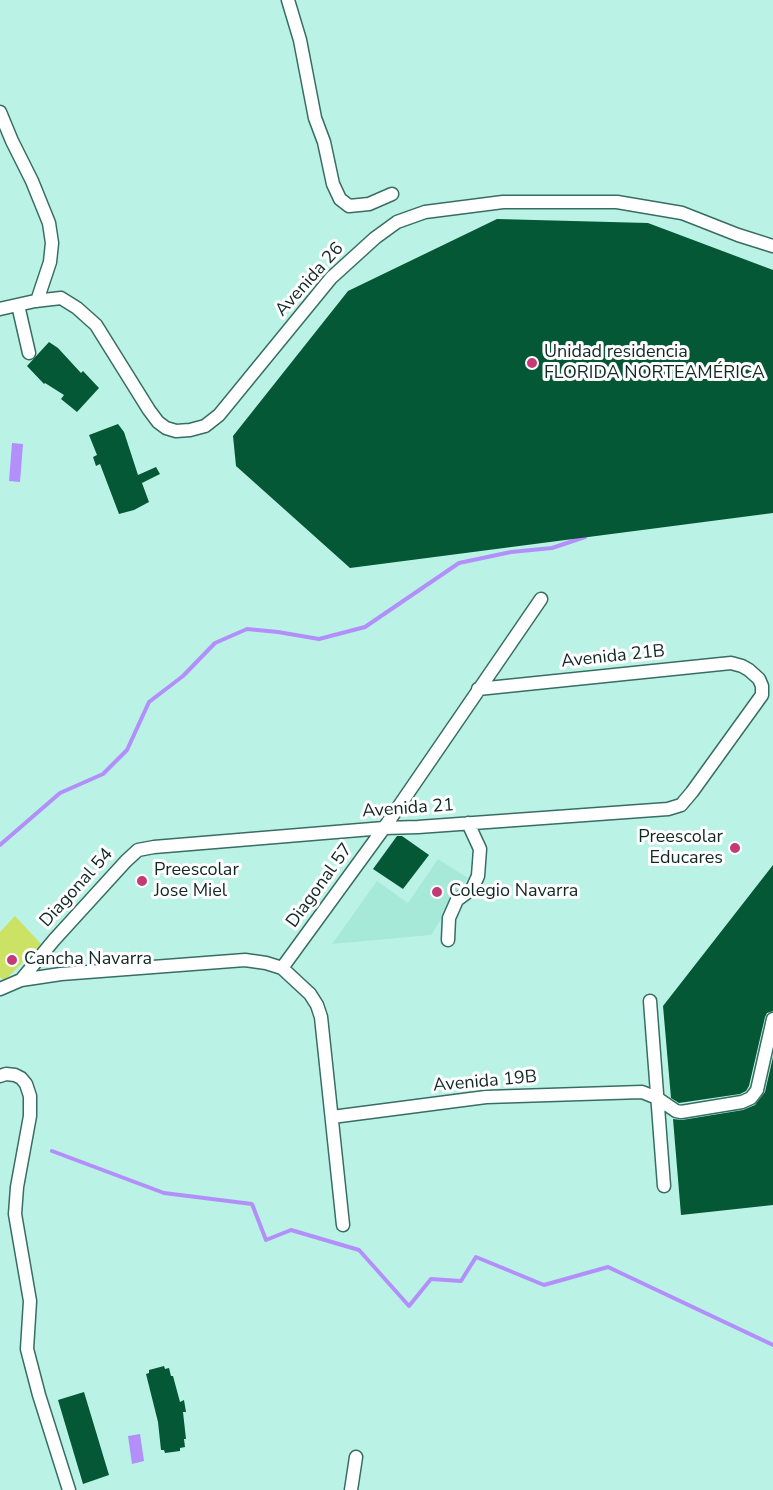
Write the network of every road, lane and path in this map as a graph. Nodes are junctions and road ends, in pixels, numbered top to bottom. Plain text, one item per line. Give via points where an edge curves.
1 (288, 0) edge
2 (0, 112) edge
3 (0, 124) edge
4 (392, 194) dead end
5 (773, 246) edge
6 (36, 301) junction
7 (18, 305) junction
8 (0, 309) edge
9 (29, 353) dead end
10 (541, 599) dead end
11 (478, 689) junction
12 (681, 805) joint
13 (468, 823) junction
14 (384, 828) junction
15 (138, 850) joint
16 (447, 940) dead end
17 (282, 968) junction
18 (21, 980) junction
19 (0, 989) edge
20 (650, 1001) dead end
21 (773, 1019) edge
22 (0, 1076) edge
23 (657, 1098) junction
24 (332, 1117) junction
25 (664, 1186) dead end
26 (343, 1226) dead end
27 (356, 1457) dead end
28 (69, 1490) edge
29 (351, 1490) edge

1 - 4 street via 315,118 340,199 349,206 369,204
2 - 6 street via 49,224 50,262
3 - 6 street via 44,224 45,261
5 - 6 street, Avenida 26 via 682,213 617,202 503,202 425,212 397,222 331,278 219,415 206,426 190,430 176,431 158,422 96,325 77,308 61,298
6 - 7 street, Avenida 26
7 - 8 street, Avenida 26
7 - 9 street
10 - 11 street, Diagonal 57
11 - 12 street, Avenida 21B via 732,663 742,666 759,679 762,696
11 - 14 street, Diagonal 57
12 - 13 street, Avenida 21
13 - 14 street, Avenida 21
13 - 16 street via 480,849 478,876 472,889 453,909
14 - 15 street, Avenida 21
14 - 17 street, Diagonal 57
15 - 18 street, Diagonal 54
17 - 18 street via 245,960
17 - 24 street via 317,1005
18 - 19 street
20 - 23 street
21 - 23 street via 757,1090 751,1098 681,1112
22 - 28 street via 21,1078 30,1096 15,1214 30,1300 27,1349
23 - 24 street, Avenida 19B via 642,1092 486,1097
23 - 25 street
24 - 26 street
27 - 29 street

